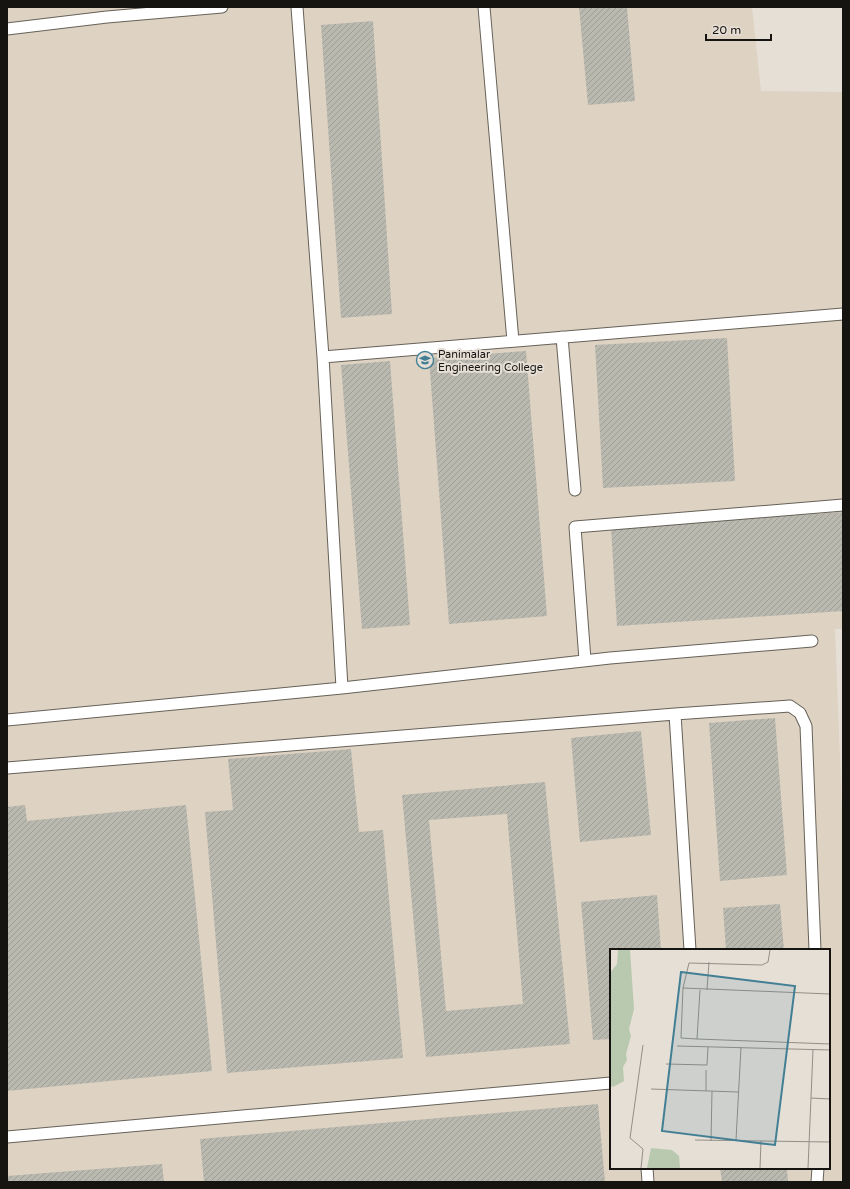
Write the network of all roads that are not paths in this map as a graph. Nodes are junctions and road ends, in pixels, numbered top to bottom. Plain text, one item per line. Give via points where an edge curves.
1 (222, 7) edge
2 (297, 7) edge
3 (484, 7) edge
4 (106, 12) edge
5 (7, 29) edge
6 (843, 314) edge
7 (562, 337) junction
8 (513, 341) junction
9 (323, 357) junction
10 (575, 490) dead end
11 (843, 505) edge
12 (812, 641) dead end
13 (585, 660) junction
14 (342, 688) junction
15 (675, 714) junction
16 (7, 720) edge
17 (7, 768) edge
18 (690, 949) edge
19 (816, 949) edge
20 (610, 1084) edge
21 (7, 1137) edge
22 (647, 1169) edge
23 (818, 1169) edge
24 (648, 1182) edge
25 (817, 1182) edge

1 - 4 lane
2 - 9 lane
3 - 8 lane
4 - 5 lane
6 - 7 lane
7 - 8 lane
7 - 10 lane
8 - 9 lane
9 - 14 lane
11 - 13 lane via 575,527
12 - 13 lane
13 - 14 lane
14 - 16 lane
15 - 17 lane
15 - 18 lane
15 - 19 lane via 790,706 800,713 806,726
20 - 21 lane
22 - 24 lane
23 - 25 lane

